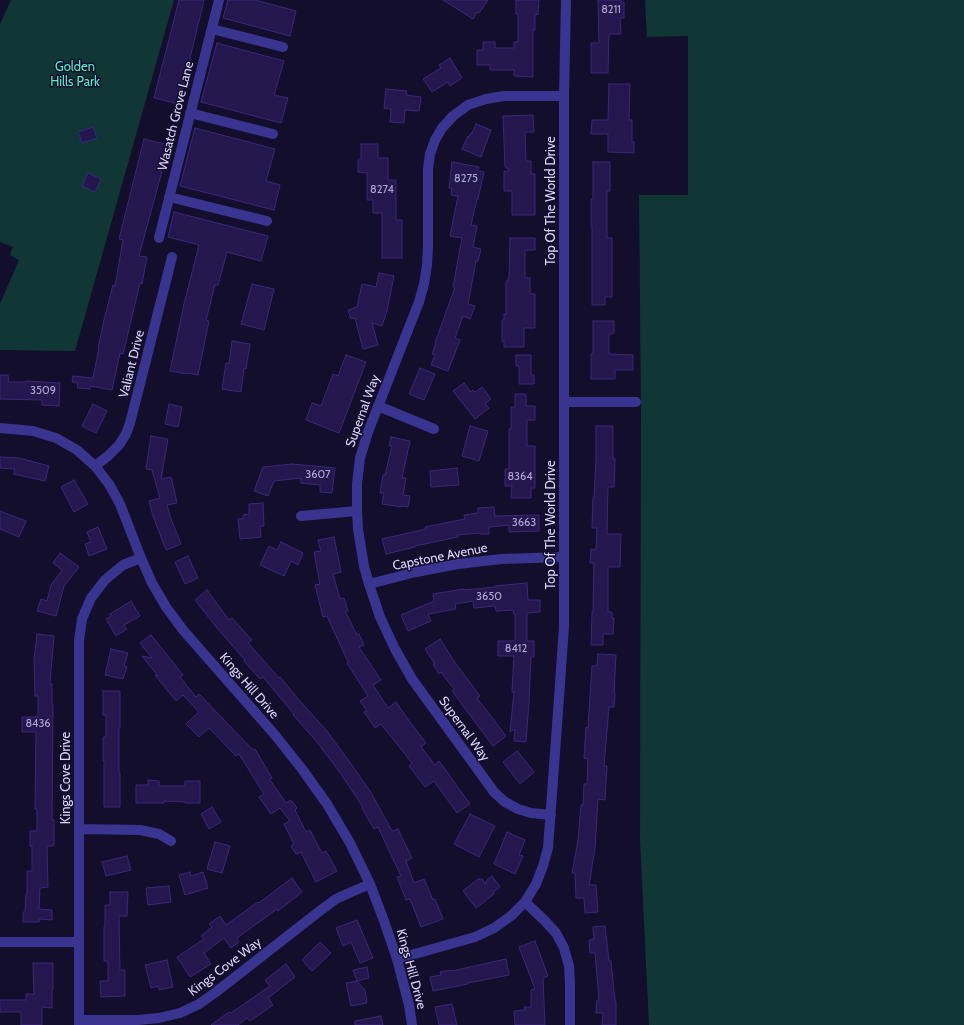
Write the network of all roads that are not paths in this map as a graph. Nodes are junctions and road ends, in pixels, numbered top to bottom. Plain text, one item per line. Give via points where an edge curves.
1 (219, 0) edge
2 (566, 0) edge
3 (212, 28) junction
4 (283, 47) dead end
5 (564, 96) junction
6 (190, 113) junction
7 (273, 134) dead end
8 (169, 198) junction
9 (267, 221) dead end
10 (159, 238) dead end
11 (172, 257) dead end
12 (564, 402) junction
13 (636, 402) dead end
14 (378, 406) junction
15 (0, 428) edge
16 (434, 428) dead end
17 (95, 466) junction
18 (357, 510) junction
19 (301, 516) dead end
20 (564, 557) junction
21 (140, 558) junction
22 (369, 584) junction
23 (551, 815) junction
24 (79, 829) junction
25 (171, 841) dead end
26 (370, 884) junction
27 (525, 902) junction
28 (0, 942) edge
29 (79, 942) junction
30 (397, 959) junction
31 (79, 1022) edge
32 (412, 1025) edge
33 (570, 1025) edge

1 - 3 street, Wasatch Grove Lane
2 - 5 street, Top Of The World Drive
3 - 4 street
3 - 6 street, Wasatch Grove Lane
5 - 12 street, Top Of The World Drive
5 - 14 street, Supernal Way via 504,96 486,99 468,105 442,128 430,154 428,169 428,246 424,284
6 - 7 street
6 - 8 street, Wasatch Grove Lane
8 - 9 street
8 - 10 street, Wasatch Grove Lane
11 - 17 street, Valiant Drive via 126,434 119,445
12 - 13 street
12 - 20 street, Top Of The World Drive
14 - 16 street
14 - 18 street, Supernal Way via 360,458
15 - 17 street, Kings Hill Drive via 33,431 56,438 77,450
17 - 21 street, Kings Hill Drive via 110,484 120,504
18 - 19 street
18 - 22 street, Supernal Way via 364,566
20 - 22 street, Capstone Avenue via 501,559 458,564
20 - 23 street, Top Of The World Drive via 564,626
21 - 24 street, Kings Cove Drive via 123,565 105,580 91,598 82,619 79,641
21 - 26 street, Kings Hill Drive via 166,607 183,630 275,735 327,804
22 - 23 street, Supernal Way via 380,617 412,679 494,792 518,809
23 - 27 street, Top Of The World Drive via 548,848 543,866
24 - 25 street via 140,830 158,834
24 - 29 street, Kings Cove Drive
26 - 30 street, Kings Hill Drive
26 - 31 street, Kings Cove Way via 326,906 200,1004 160,1018
27 - 30 street, Top Of The World Drive via 494,928 475,937
27 - 33 street via 556,933 564,948 569,966
28 - 29 street
29 - 31 street, Kings Cove Drive
30 - 32 street, Kings Hill Drive

